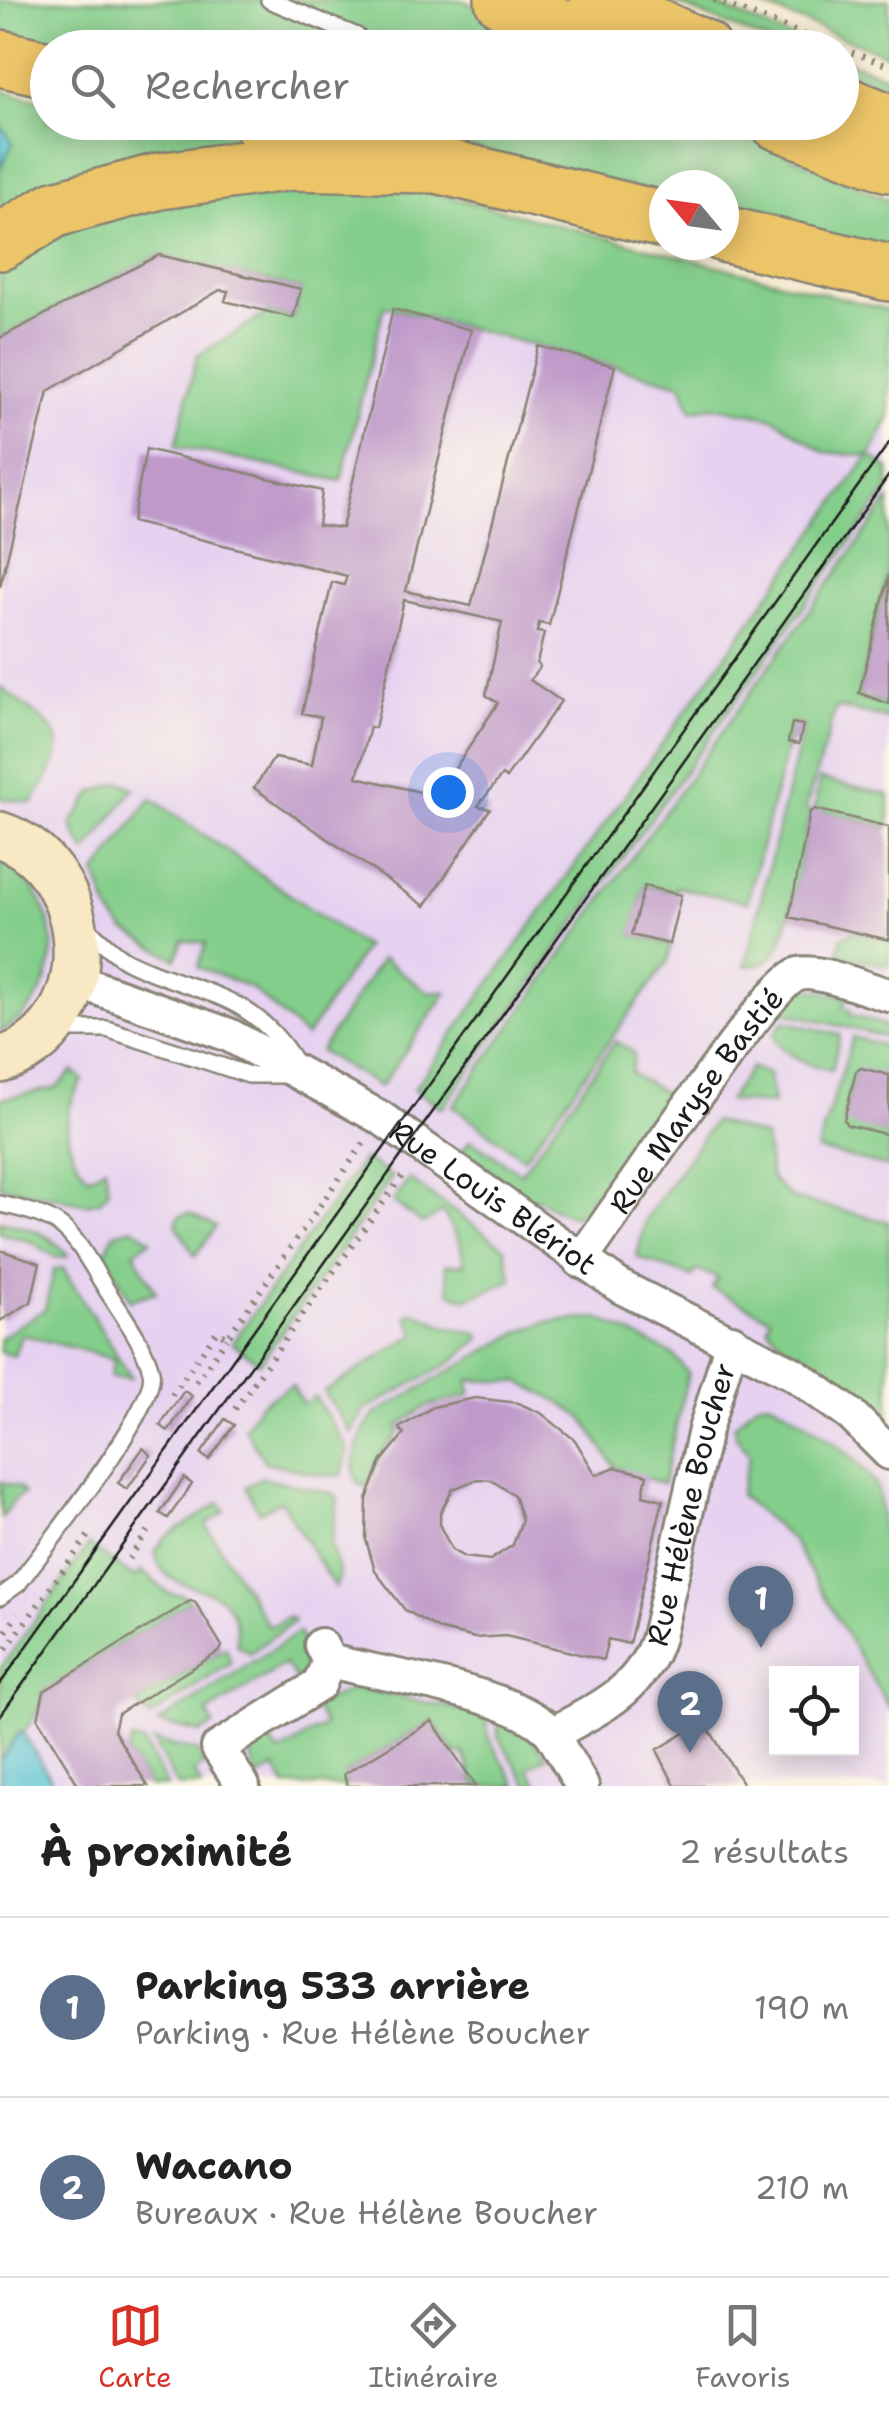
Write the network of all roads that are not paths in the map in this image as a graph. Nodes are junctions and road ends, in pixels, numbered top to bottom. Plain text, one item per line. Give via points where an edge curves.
1 (269, 0) edge
2 (503, 0) edge
3 (598, 0) edge
4 (342, 30) edge
5 (566, 30) edge
6 (664, 30) edge
7 (0, 58) edge
8 (30, 66) edge
9 (859, 110) edge
10 (889, 122) edge
11 (330, 140) edge
12 (826, 140) edge
13 (889, 164) edge
14 (432, 166) junction
15 (649, 217) edge
16 (739, 238) edge
17 (0, 242) edge
18 (889, 273) edge
19 (0, 835) edge
20 (73, 916) junction
21 (74, 980) junction
22 (889, 995) edge
23 (47, 1029) junction
24 (0, 1060) edge
25 (301, 1073) junction
26 (0, 1204) edge
27 (580, 1260) junction
28 (732, 1341) junction
29 (889, 1453) edge
30 (0, 1597) edge
31 (552, 1734) junction
32 (243, 1786) edge
33 (582, 1786) edge

1 - 4 lane
2 - 5 highway
3 - 6 highway
7 - 8 highway
9 - 10 highway
11 - 14 highway
12 - 13 highway
14 - 15 highway
14 - 17 highway via 291,162 160,181 56,209
16 - 18 highway
19 - 20 street via 49,865
20 - 21 street
20 - 25 lane via 124,960 249,1009 277,1033
21 - 23 street
21 - 25 street, Rue Louis Blériot via 229,1035
22 - 27 street, Rue Maryse Bastié via 814,975 788,981
23 - 24 street
23 - 25 lane via 108,1029 249,1075
25 - 27 street, Rue Louis Blériot via 396,1126
26 - 30 lane via 49,1214 80,1245 152,1371 146,1399 103,1469 18,1584
27 - 28 street, Rue Louis Blériot
28 - 29 street, Rue Louis Blériot via 794,1374
28 - 31 street, Rue Hélène Boucher via 650,1662 626,1694
31 - 32 street via 541,1721 497,1702 325,1654 320,1685 218,1748
31 - 33 street

